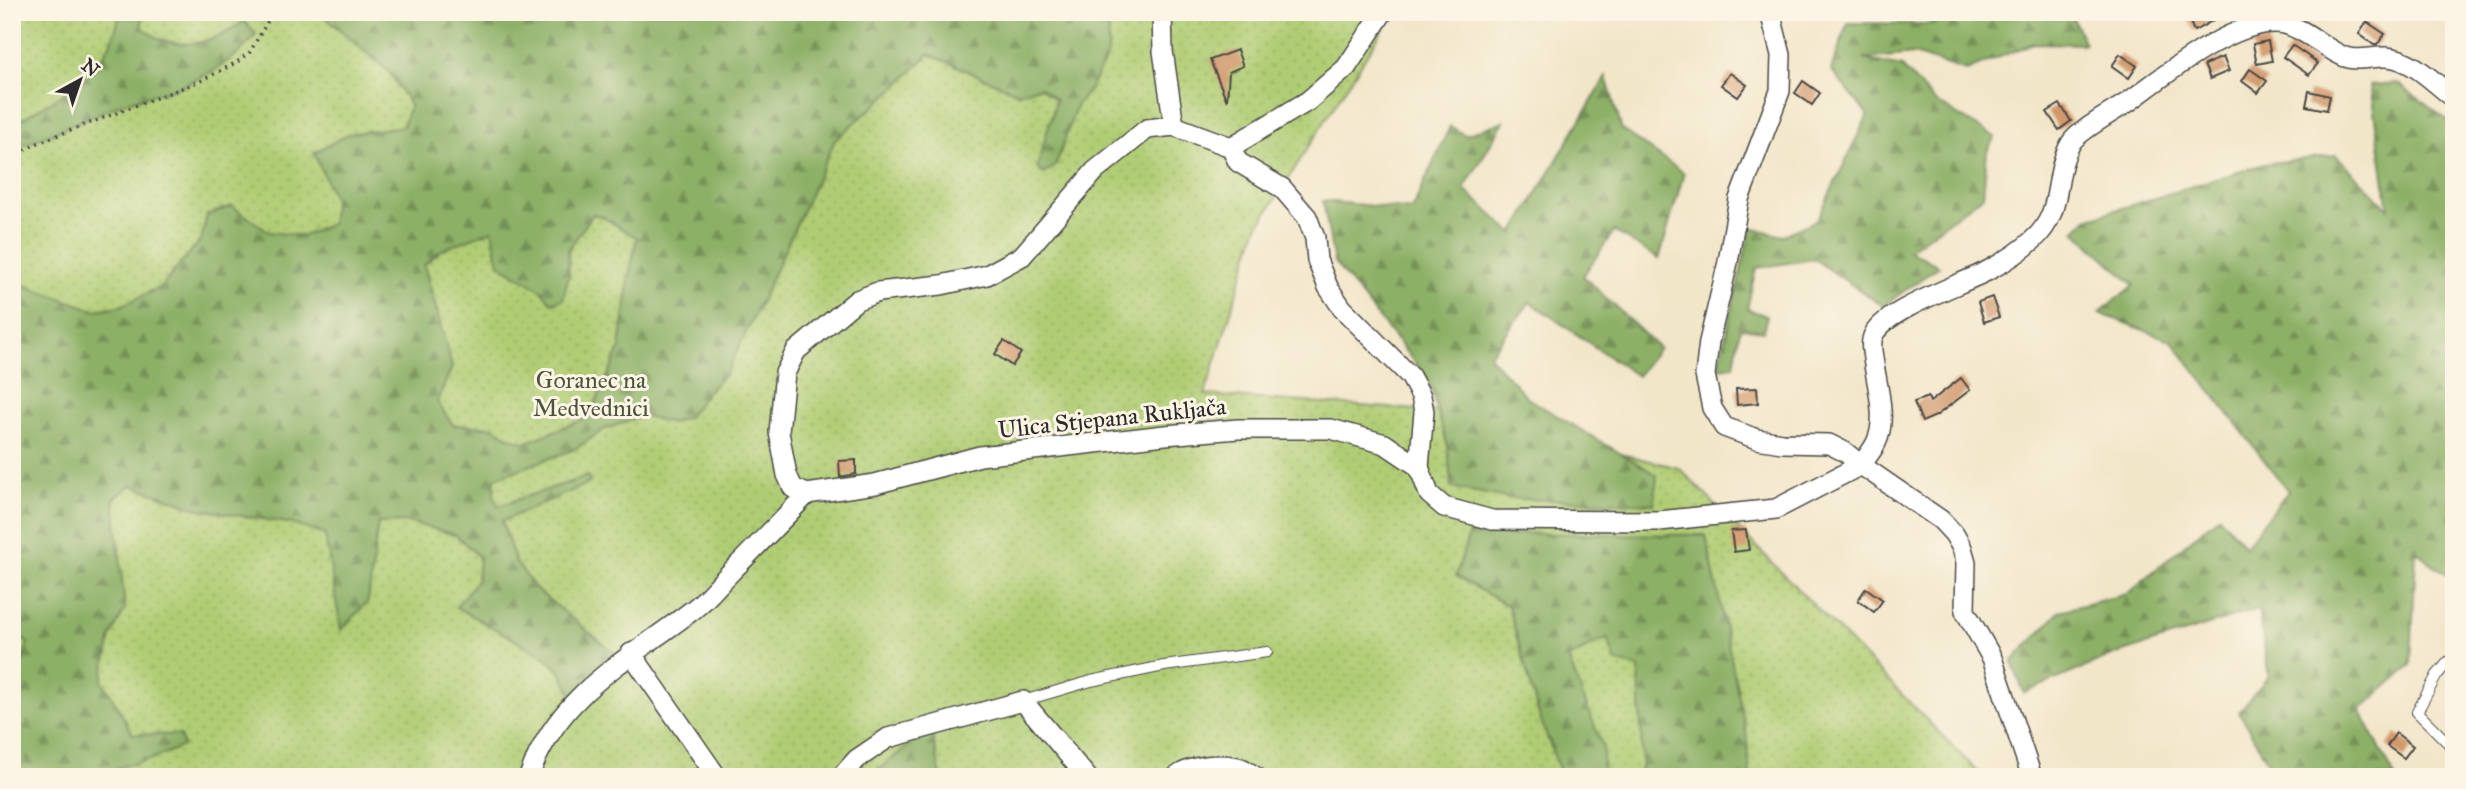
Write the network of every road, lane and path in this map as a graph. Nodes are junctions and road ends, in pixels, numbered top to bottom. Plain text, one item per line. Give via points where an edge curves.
1 (273, 12) edge
2 (1162, 12) edge
3 (1383, 12) edge
4 (1770, 12) edge
5 (2454, 98) edge
6 (1174, 126) junction
7 (1231, 146) junction
8 (12, 156) edge
9 (1861, 465) junction
10 (1419, 467) junction
11 (807, 494) junction
12 (1267, 652) dead end
13 (631, 653) junction
14 (2449, 661) dead end
15 (1023, 701) junction
16 (2454, 749) edge
17 (529, 777) edge
18 (717, 777) edge
19 (841, 777) edge
20 (1087, 777) edge
21 (1177, 777) edge
22 (1256, 777) edge
23 (2032, 777) edge

1 - 8 path via 250,51 237,62 203,80
2 - 6 street
3 - 7 street via 1346,68 1308,101
4 - 9 street via 1781,55 1780,91 1739,199 1705,375 1713,408 1724,427 1769,441 1829,444
5 - 9 street via 2397,59 2347,57 2284,24 2238,32 2194,55 2072,142 2053,213 2035,238 1990,270 1919,302 1880,326 1872,346 1880,430
6 - 7 street
6 - 11 street via 1147,129 1095,171 1022,256 987,275 878,292 857,300 796,351 785,373 779,432 787,475 793,488
7 - 10 street via 1238,163 1282,188 1307,216 1328,287 1342,308 1410,376 1424,412
9 - 10 street via 1776,509 1659,521 1492,520 1444,507 1429,494
9 - 23 street via 1941,520 1962,548 1965,611 1992,658
10 - 11 street, Ulica Stjepana Rukljača via 1385,444 1331,429 1238,429 980,456 875,484
11 - 13 street via 696,608
12 - 15 lane via 1164,666
13 - 17 street via 582,693 551,730
13 - 18 street
14 - 16 lane via 2417,712
15 - 19 street via 888,738 857,759
15 - 20 street
21 - 22 street via 1208,765 1240,768

